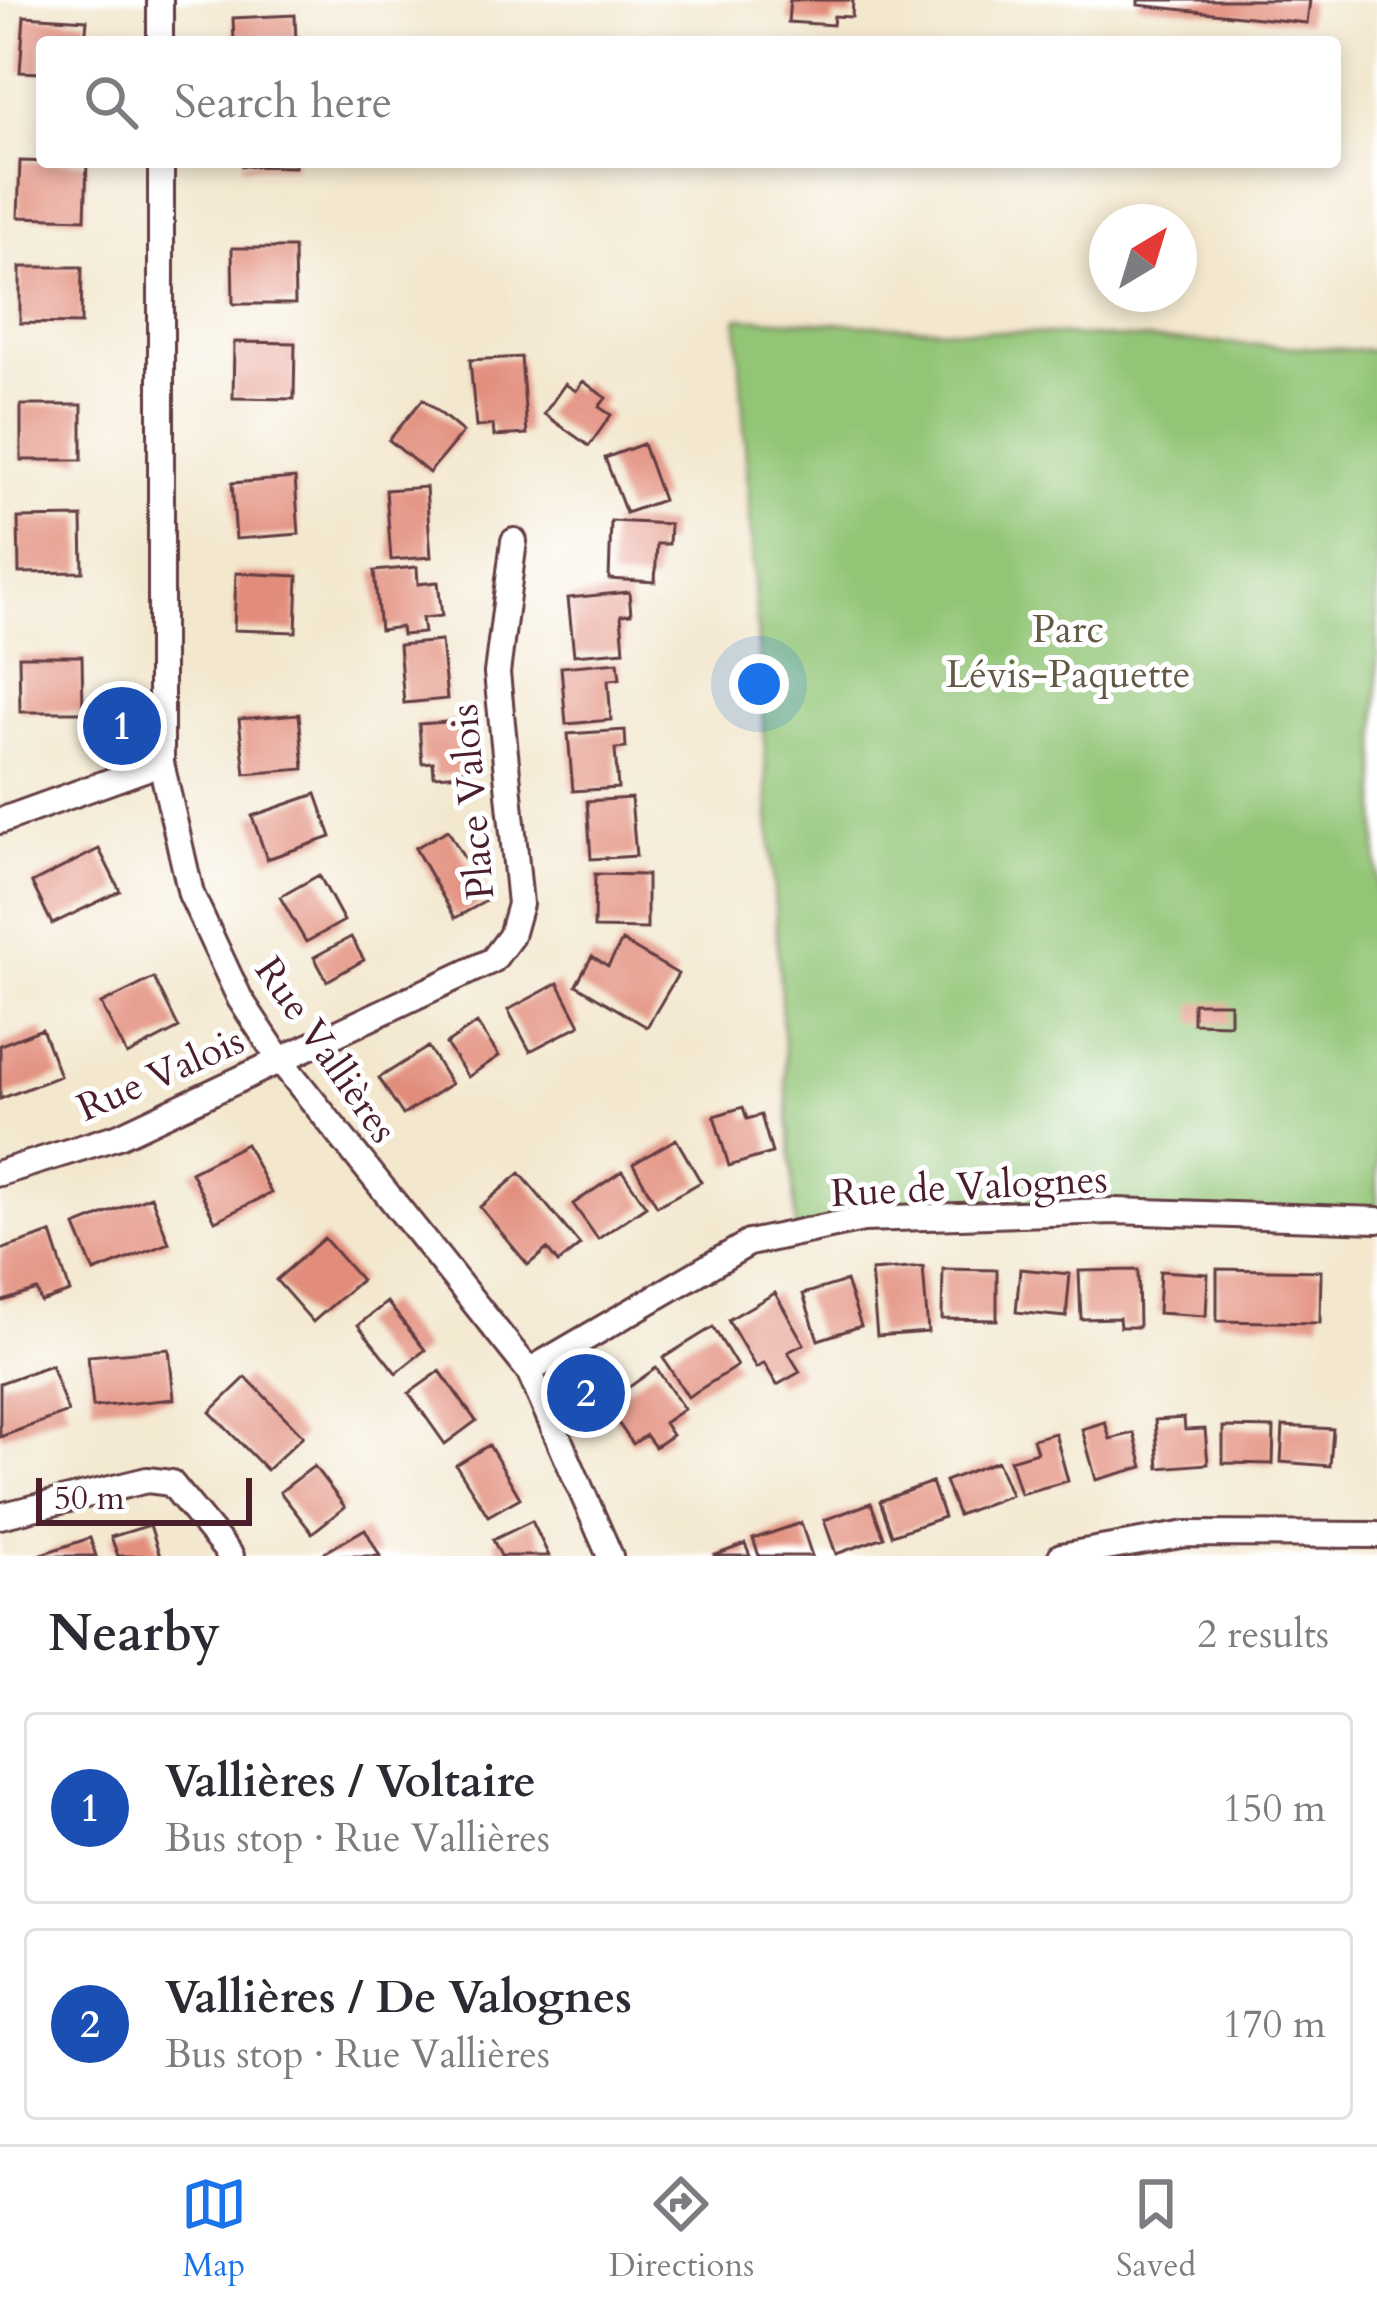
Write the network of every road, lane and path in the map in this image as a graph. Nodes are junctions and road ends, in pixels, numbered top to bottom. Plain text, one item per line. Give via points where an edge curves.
1 (160, 0) edge
2 (160, 36) edge
3 (161, 168) edge
4 (514, 541) dead end
5 (161, 763) junction
6 (0, 821) edge
7 (280, 1060) junction
8 (0, 1173) edge
9 (1377, 1220) edge
10 (529, 1372) junction
11 (0, 1516) edge
12 (1377, 1535) edge
13 (231, 1556) edge
14 (610, 1556) edge
15 (1061, 1556) edge

1 - 2 street
3 - 5 street, Rue Vallières
4 - 7 street, Place Valois via 497,674 520,904 511,936 493,960
5 - 6 street
5 - 7 street, Rue Vallières via 191,894 240,999
7 - 8 street, Rue Valois via 119,1136
7 - 10 street, Rue Vallières
9 - 10 street, Rue de Valognes via 1115,1211 863,1219 749,1244
10 - 14 street, Rue Vallières
11 - 13 street via 147,1480 171,1484
12 - 15 street via 1186,1534

